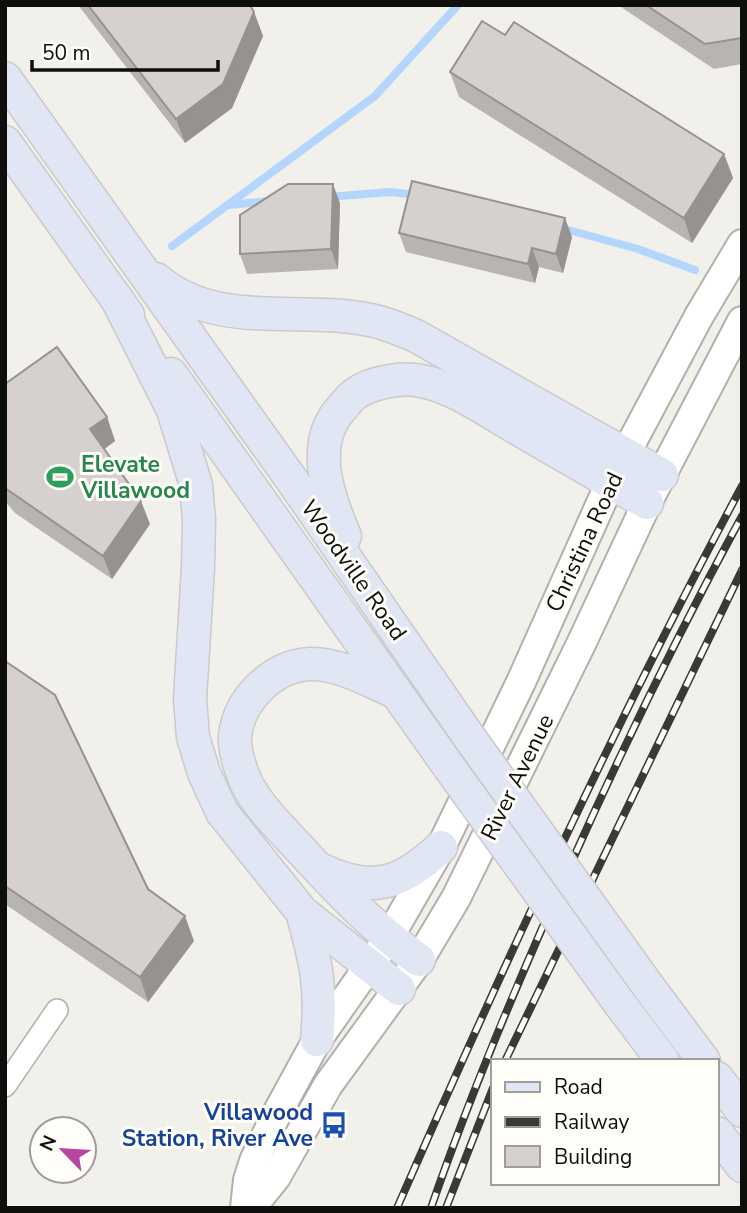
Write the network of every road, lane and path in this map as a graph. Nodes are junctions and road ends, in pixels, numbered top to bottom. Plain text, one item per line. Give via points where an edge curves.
1 (5, 78) edge
2 (5, 142) edge
3 (742, 244) edge
4 (137, 262) junction
5 (117, 299) junction
6 (742, 321) edge
7 (625, 454) junction
8 (662, 475) junction
9 (610, 483) junction
10 (648, 503) junction
11 (366, 587) junction
12 (396, 693) junction
13 (440, 847) junction
14 (318, 868) junction
15 (302, 912) junction
16 (388, 939) junction
17 (419, 960) junction
18 (369, 965) junction
19 (399, 989) junction
20 (57, 1010) dead end
21 (317, 1040) junction
22 (661, 1059) edge
23 (703, 1059) edge
24 (719, 1081) edge
25 (5, 1086) edge
26 (742, 1111) edge
27 (719, 1136) edge
28 (742, 1166) edge
29 (245, 1208) edge
30 (251, 1208) edge

1 - 4 main road, Woodville Road
2 - 5 main road, Woodville Road
3 - 7 main road, Christina Road
4 - 7 main road via 173,293 194,303 247,313 358,319 416,336
4 - 11 main road, Woodville Road
5 - 12 main road, Woodville Road
5 - 15 main road via 173,410 196,485 200,520 190,699 193,737 204,774 222,812
6 - 8 main road, River Avenue
7 - 8 main road
7 - 9 main road, Christina Road
8 - 10 main road, River Avenue
9 - 10 main road
9 - 11 main road via 442,388 421,381 374,385 354,395 337,414 327,434 323,460 335,514
9 - 13 main road, Christina Road via 521,682
10 - 17 main road, River Avenue via 474,865
11 - 23 main road, Woodville Road, bridge
12 - 14 main road via 332,667 310,664 286,669 267,680 241,713 235,736 237,758 247,783
12 - 22 main road, Woodville Road, bridge
13 - 14 main road via 408,874 389,881 359,883
13 - 16 main road
14 - 16 main road
15 - 18 main road
15 - 21 main road via 317,964 321,1003
16 - 17 main road
16 - 18 main road
17 - 19 main road, River Avenue
18 - 19 main road
18 - 21 main road
19 - 30 main road, River Avenue via 328,1085 276,1177
20 - 25 street
21 - 29 main road via 254,1161
24 - 26 main road
27 - 28 main road

